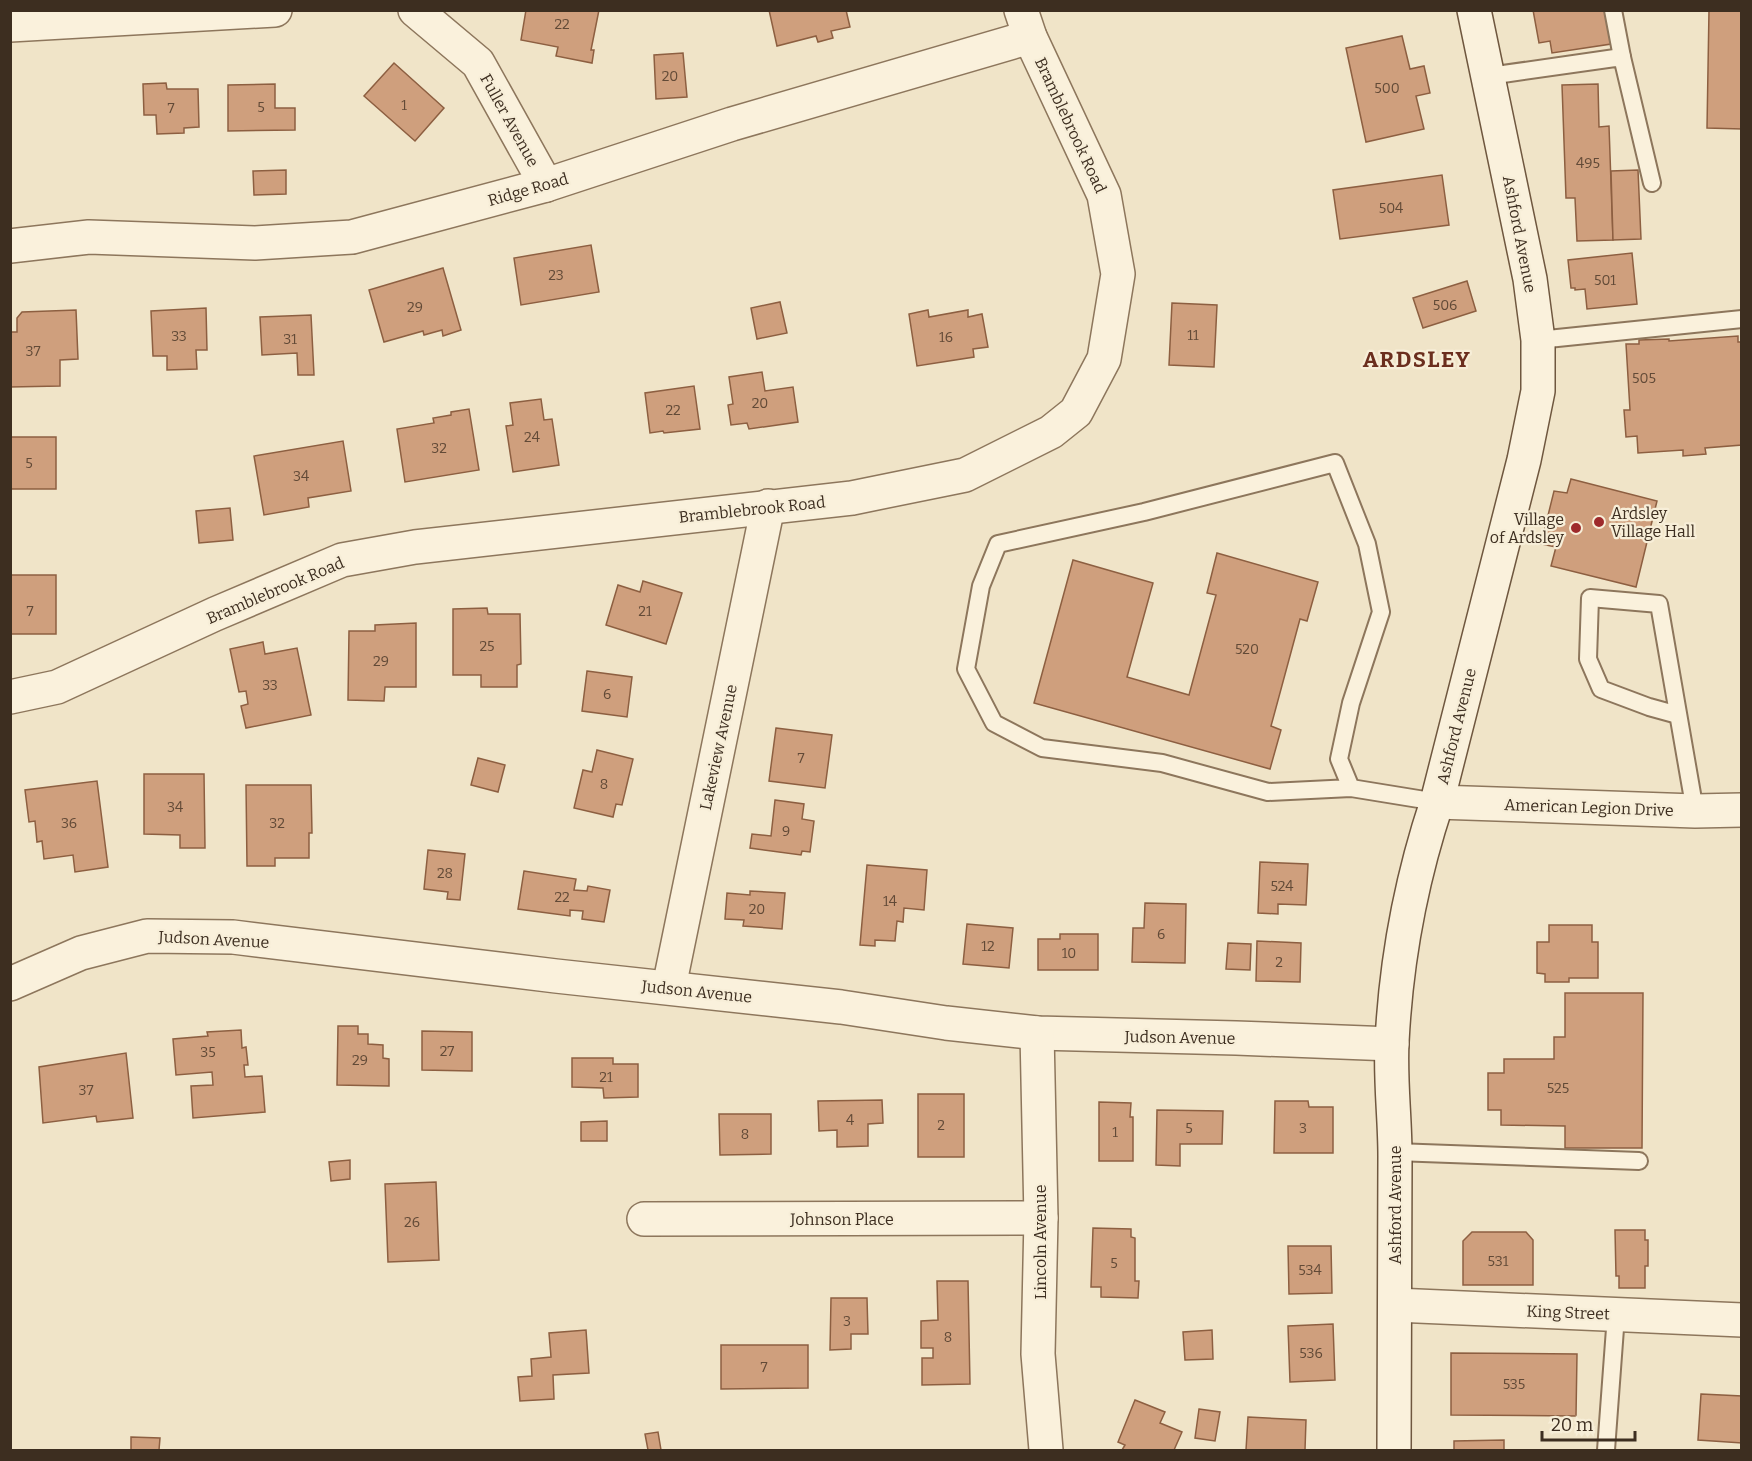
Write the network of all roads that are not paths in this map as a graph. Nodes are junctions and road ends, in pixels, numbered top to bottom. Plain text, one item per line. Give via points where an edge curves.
1 (274, 10) edge
2 (415, 10) edge
3 (1474, 10) edge
4 (1614, 10) edge
5 (1026, 24) edge
6 (10, 26) edge
7 (1622, 57) junction
8 (1489, 76) junction
9 (1652, 183) dead end
10 (546, 185) junction
11 (10, 246) edge
12 (1742, 319) edge
13 (1538, 340) junction
14 (768, 506) junction
15 (10, 698) edge
16 (1678, 715) junction
17 (1351, 788) junction
18 (1437, 802) junction
19 (1742, 810) edge
20 (1695, 811) junction
21 (10, 984) edge
22 (669, 987) junction
23 (1037, 1034) junction
24 (1392, 1044) junction
25 (1395, 1152) junction
26 (1639, 1161) dead end
27 (1041, 1218) junction
28 (644, 1219) dead end
29 (1395, 1305) junction
30 (1616, 1314) junction
31 (1742, 1320) edge
32 (1046, 1450) edge
33 (1394, 1450) edge
34 (1606, 1450) edge

1 - 6 street
2 - 10 street, Fuller Avenue via 478,63
3 - 8 street, Ashford Avenue
4 - 7 lane
5 - 10 street, Ridge Road
5 - 14 street, Bramblebrook Road via 1104,195 1118,274 1104,359 1076,412 1051,432 965,475 852,498
7 - 8 lane
7 - 9 lane
8 - 13 street, Ashford Avenue via 1530,279
10 - 11 street, Ridge Road via 352,237 255,243 89,237
12 - 13 lane
13 - 18 street, Ashford Avenue via 1538,391 1524,460
14 - 15 street, Bramblebrook Road via 415,547 342,560 57,687
14 - 22 street, Lakeview Avenue
16 - 16 lane via 1659,604 1590,598 1588,659 1601,689
16 - 20 lane
17 - 17 lane via 1339,759 1351,703 1381,612 1366,544 1335,463 1144,512 998,544 981,586 966,669 994,723 1042,748 1162,763 1268,792
17 - 18 lane
18 - 20 street, American Legion Drive
18 - 24 street, Ashford Avenue via 1403,936
19 - 20 street, American Legion Drive
21 - 22 street, Judson Avenue via 81,953 147,936 233,937
22 - 23 street, Judson Avenue
23 - 24 street, Judson Avenue
23 - 27 street, Lincoln Avenue
24 - 25 street, Ashford Avenue
25 - 26 lane
25 - 29 street, Ashford Avenue
27 - 28 street, Johnson Place
27 - 32 street, Lincoln Avenue via 1038,1354
29 - 30 street, King Street
29 - 33 street, Ashford Avenue
30 - 31 street, King Street
30 - 34 lane

